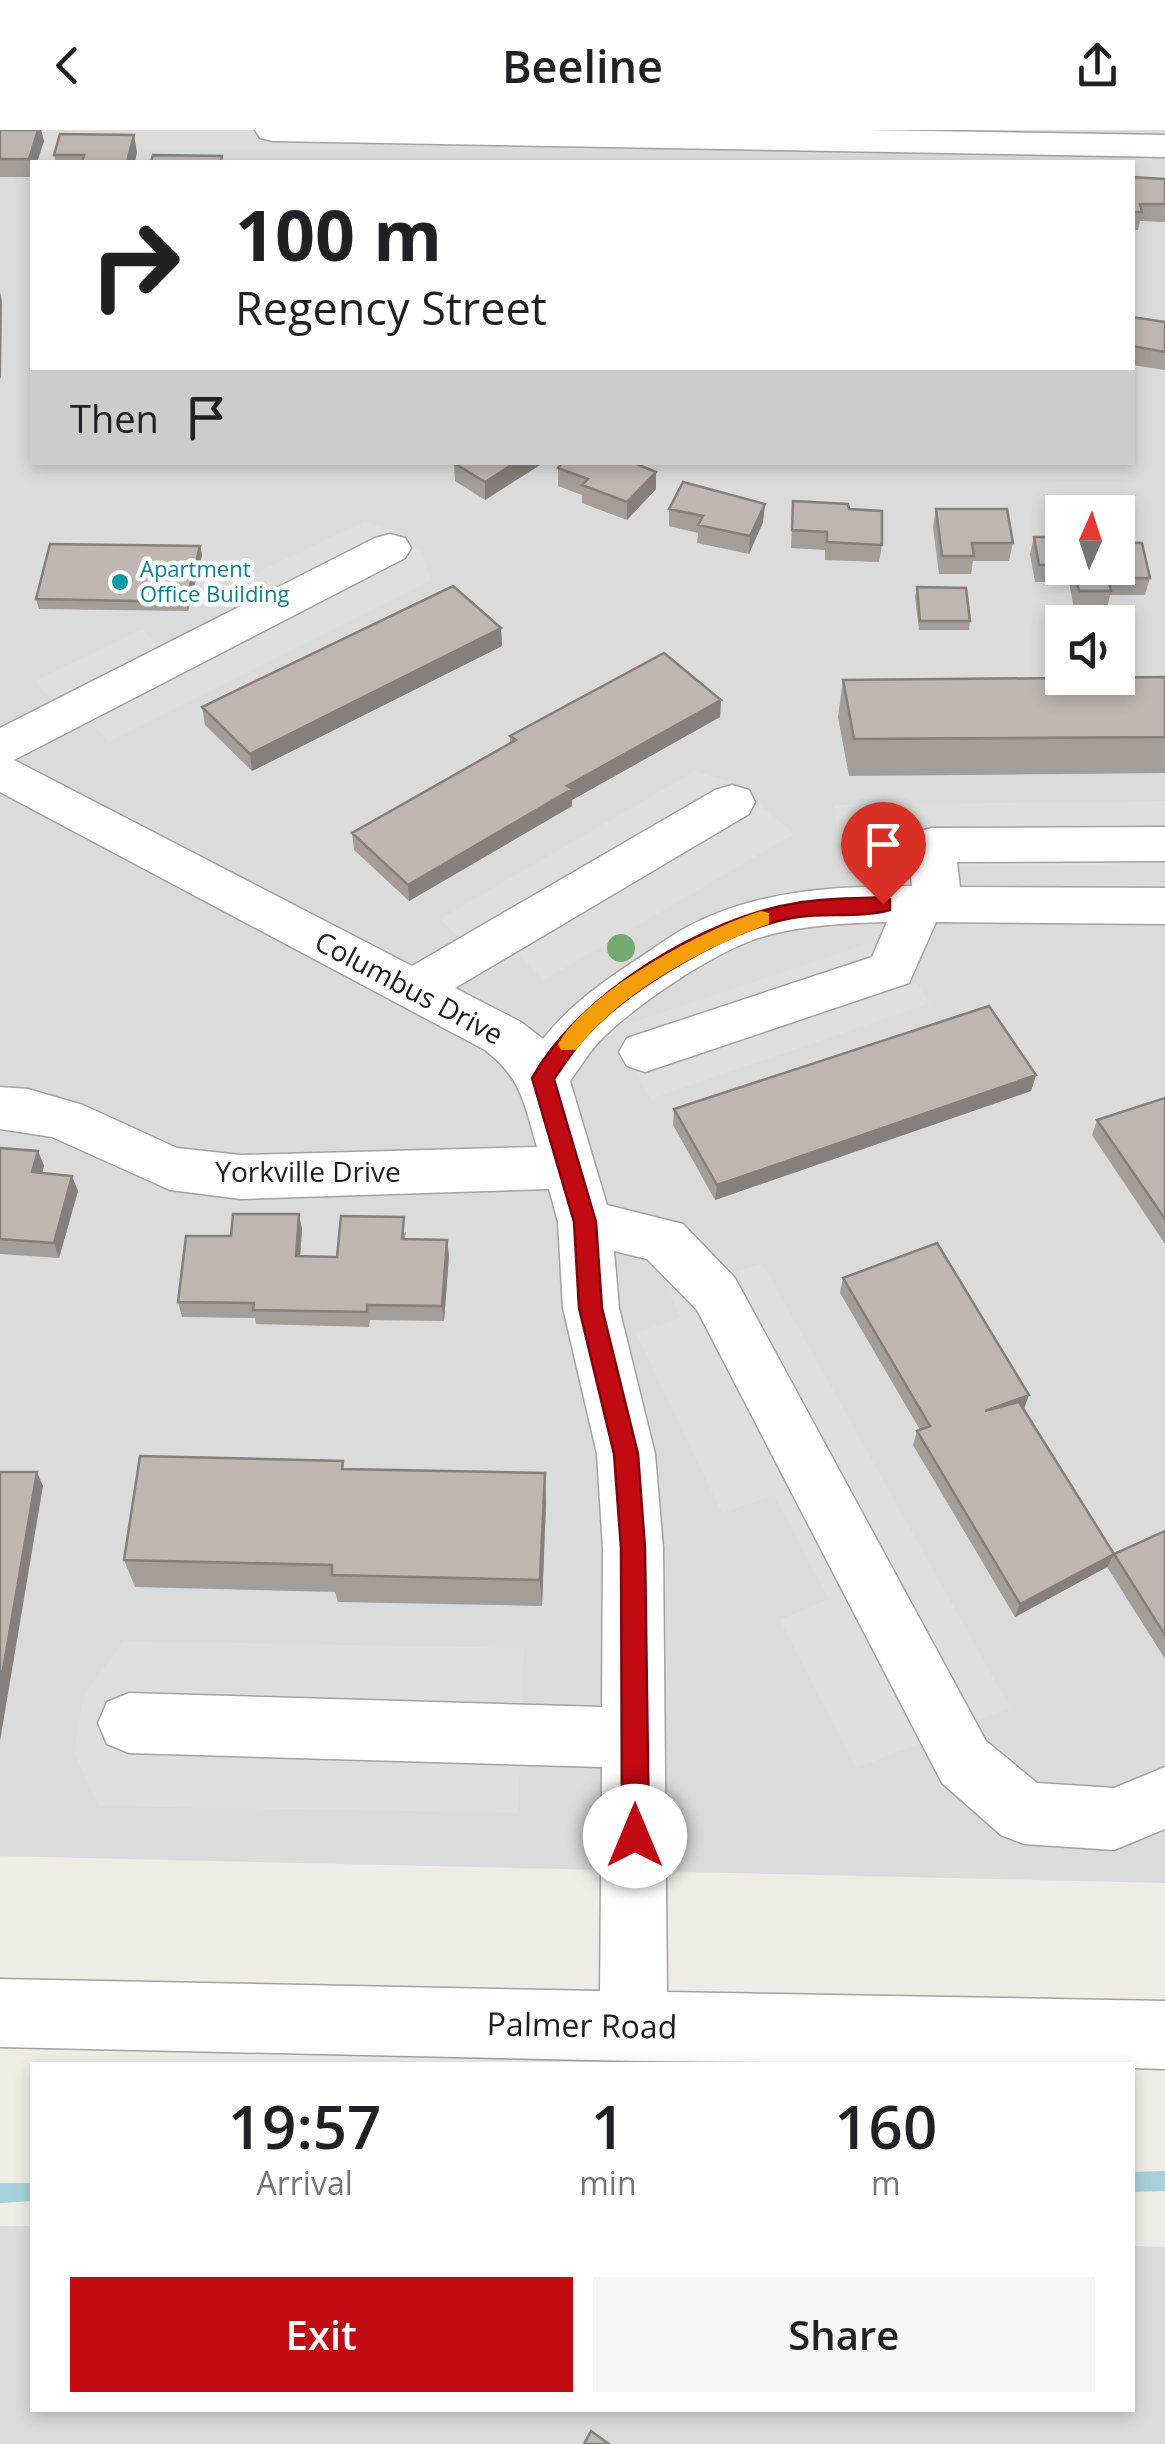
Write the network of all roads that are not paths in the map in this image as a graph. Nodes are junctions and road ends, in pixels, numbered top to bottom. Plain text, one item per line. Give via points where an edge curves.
1 (273, 130) edge
2 (1165, 146) edge
3 (509, 150) edge
4 (390, 548) dead end
5 (0, 748) edge
6 (0, 772) edge
7 (732, 802) dead end
8 (1165, 844) edge
9 (929, 905) junction
10 (1161, 911) edge
11 (414, 990) junction
12 (644, 1052) dead end
13 (542, 1078) junction
14 (0, 1108) edge
15 (568, 1166) junction
16 (585, 1222) junction
17 (129, 1723) dead end
18 (634, 1738) junction
19 (1165, 1798) edge
20 (0, 2014) edge
21 (634, 2026) junction
22 (1165, 2035) edge

1 - 3 street
2 - 3 street
4 - 5 street
6 - 11 street, Columbus Drive
7 - 11 street
8 - 9 street via 930,846
9 - 10 street
9 - 12 street via 891,970
9 - 13 street via 797,910 706,939 580,1029
11 - 13 street, Columbus Drive via 503,1036
13 - 15 street, Columbus Drive
14 - 15 street, Yorkville Drive via 65,1120 170,1169 240,1177
15 - 16 street, Columbus Drive
16 - 18 street, Columbus Drive via 591,1308 626,1454
16 - 19 street via 664,1240 716,1294 964,1762 1024,1813 1114,1819
17 - 18 street
18 - 21 street, Columbus Drive
20 - 21 street, Palmer Road
21 - 22 street, Palmer Road

